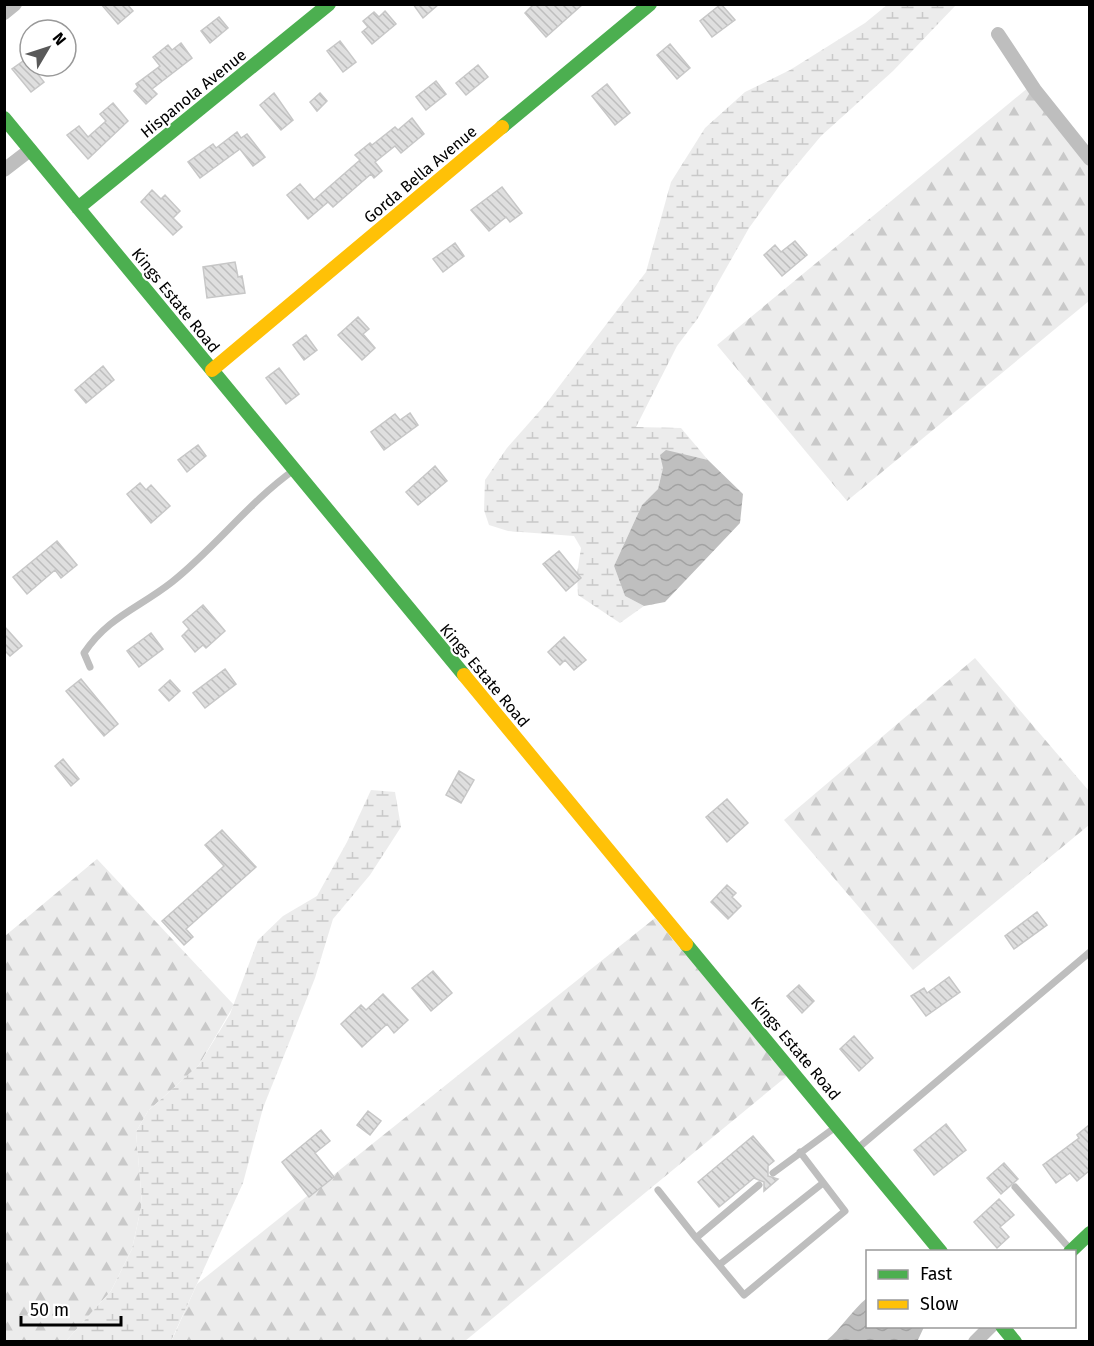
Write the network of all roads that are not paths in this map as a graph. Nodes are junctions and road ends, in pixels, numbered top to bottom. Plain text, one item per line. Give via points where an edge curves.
1 (15, 4) edge
2 (329, 4) edge
3 (650, 4) edge
4 (4, 13) edge
5 (998, 34) dead end
6 (4, 118) edge
7 (30, 150) junction
8 (1089, 159) edge
9 (4, 170) edge
10 (78, 208) junction
11 (212, 370) junction
12 (294, 470) junction
13 (90, 667) dead end
14 (1089, 952) edge
15 (839, 1125) junction
16 (858, 1148) junction
17 (800, 1152) junction
18 (773, 1173) dead end
19 (823, 1183) junction
20 (759, 1185) dead end
21 (1015, 1187) dead end
22 (658, 1190) dead end
23 (1089, 1233) edge
24 (696, 1238) junction
25 (940, 1250) edge
26 (1070, 1250) edge
27 (1072, 1250) edge
28 (719, 1265) junction
29 (989, 1328) edge
30 (1004, 1328) edge
31 (975, 1341) edge
32 (1015, 1341) edge

1 - 4 street
2 - 10 street, Hispanola Avenue
3 - 11 street, Gorda Bella Avenue
5 - 8 street via 1035,90
6 - 7 street, Kings Estate Road
7 - 9 street
7 - 10 street, Kings Estate Road
10 - 11 street, Kings Estate Road
11 - 12 street, Kings Estate Road
12 - 13 lane via 267,489 172,582 98,632 84,653
12 - 15 street, Kings Estate Road
14 - 16 lane
15 - 16 street, Kings Estate Road
15 - 17 lane
16 - 25 street, Kings Estate Road
17 - 18 lane
17 - 19 lane
19 - 28 lane
19 - 28 lane via 845,1211 744,1295
20 - 24 lane
21 - 26 lane
22 - 24 lane
23 - 27 street
24 - 28 lane
29 - 31 street
30 - 32 street

